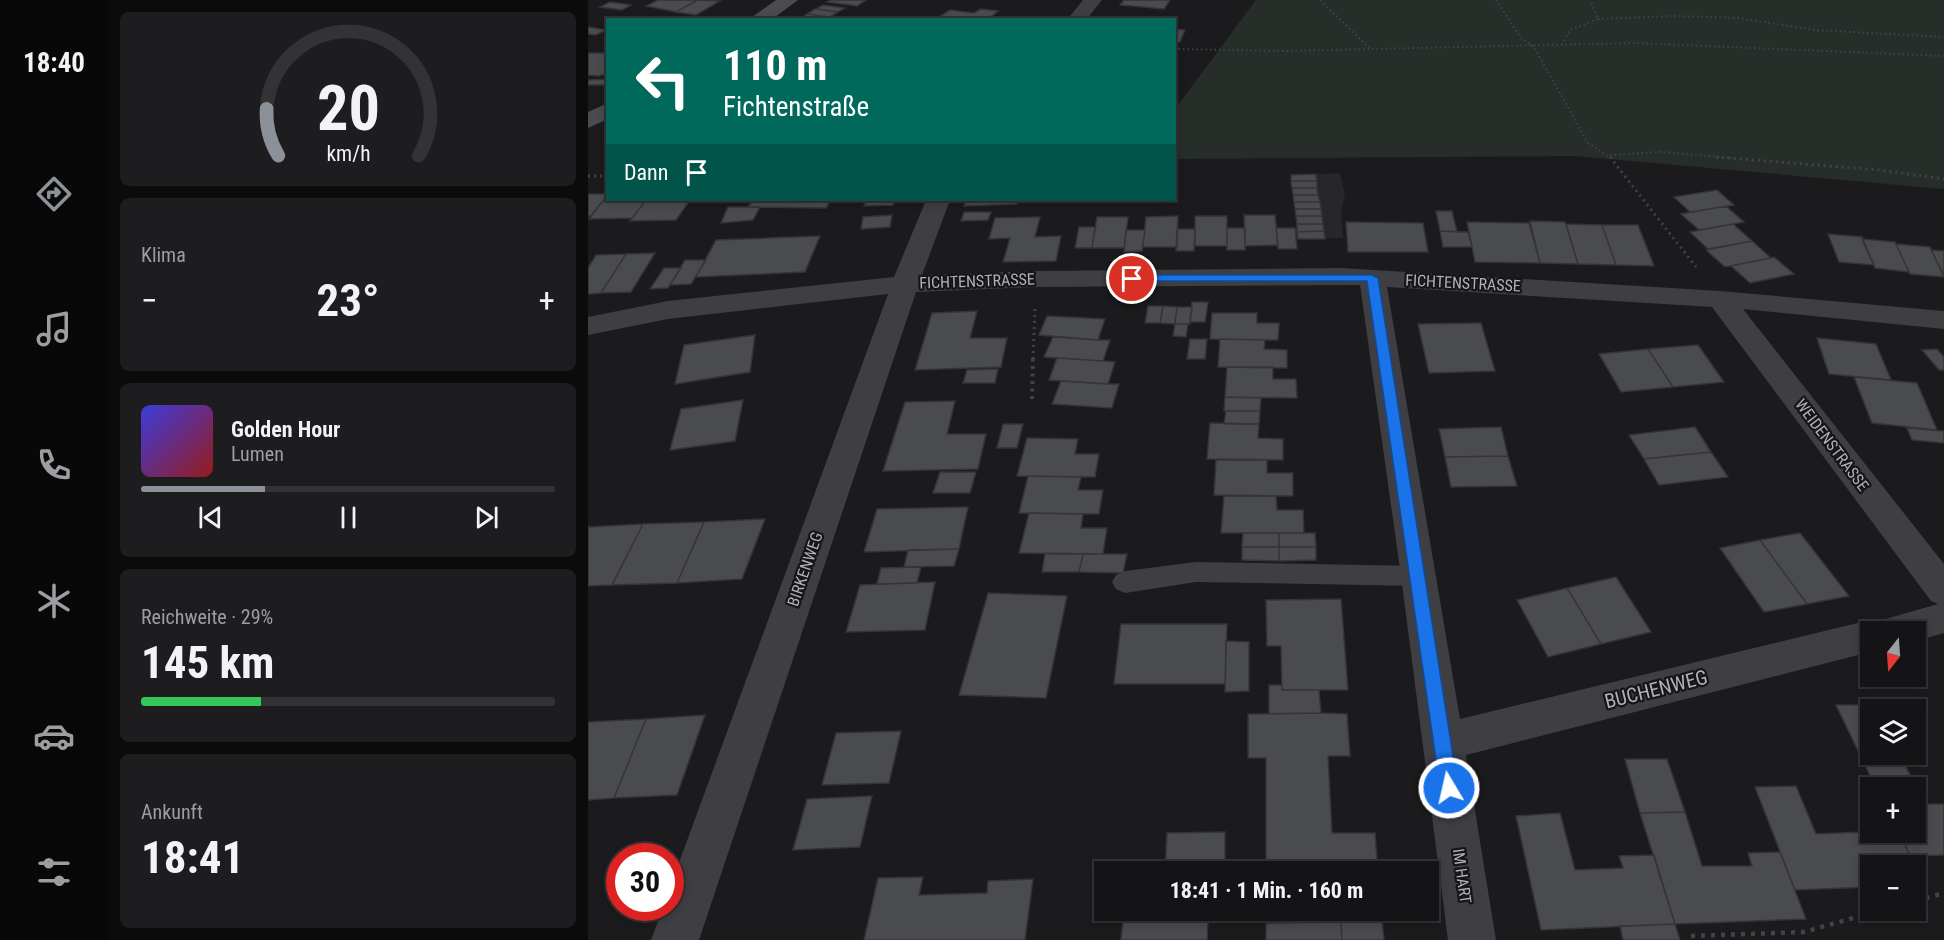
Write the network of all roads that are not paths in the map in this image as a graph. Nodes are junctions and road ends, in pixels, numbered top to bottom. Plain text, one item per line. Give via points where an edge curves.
1 (789, 0) edge
2 (1093, 0) edge
3 (760, 18) edge
4 (1078, 18) edge
5 (606, 111) edge
6 (588, 121) edge
7 (938, 201) edge
8 (1372, 278) junction
9 (905, 284) junction
10 (1720, 299) junction
11 (1944, 320) edge
12 (588, 326) edge
13 (1419, 576) junction
14 (1125, 582) dead end
15 (1944, 591) edge
16 (1944, 618) edge
17 (1926, 623) edge
18 (1860, 638) edge
19 (1442, 742) junction
20 (675, 940) edge
21 (1472, 940) edge

1 - 3 street
2 - 4 street
5 - 6 street
7 - 9 street, BIRKENWEG
8 - 9 street, FICHTENSTRASSE via 1036,279
8 - 10 street, FICHTENSTRASSE
8 - 13 street, IM HART
9 - 12 street, FICHTENSTRASSE via 668,310
9 - 20 street, BIRKENWEG
10 - 11 street, FICHTENSTRASSE
10 - 15 street, WEIDENSTRASSE
13 - 14 lane via 1196,572
13 - 19 street, IM HART
16 - 17 street
18 - 19 street, BUCHENWEG
19 - 21 street, IM HART

